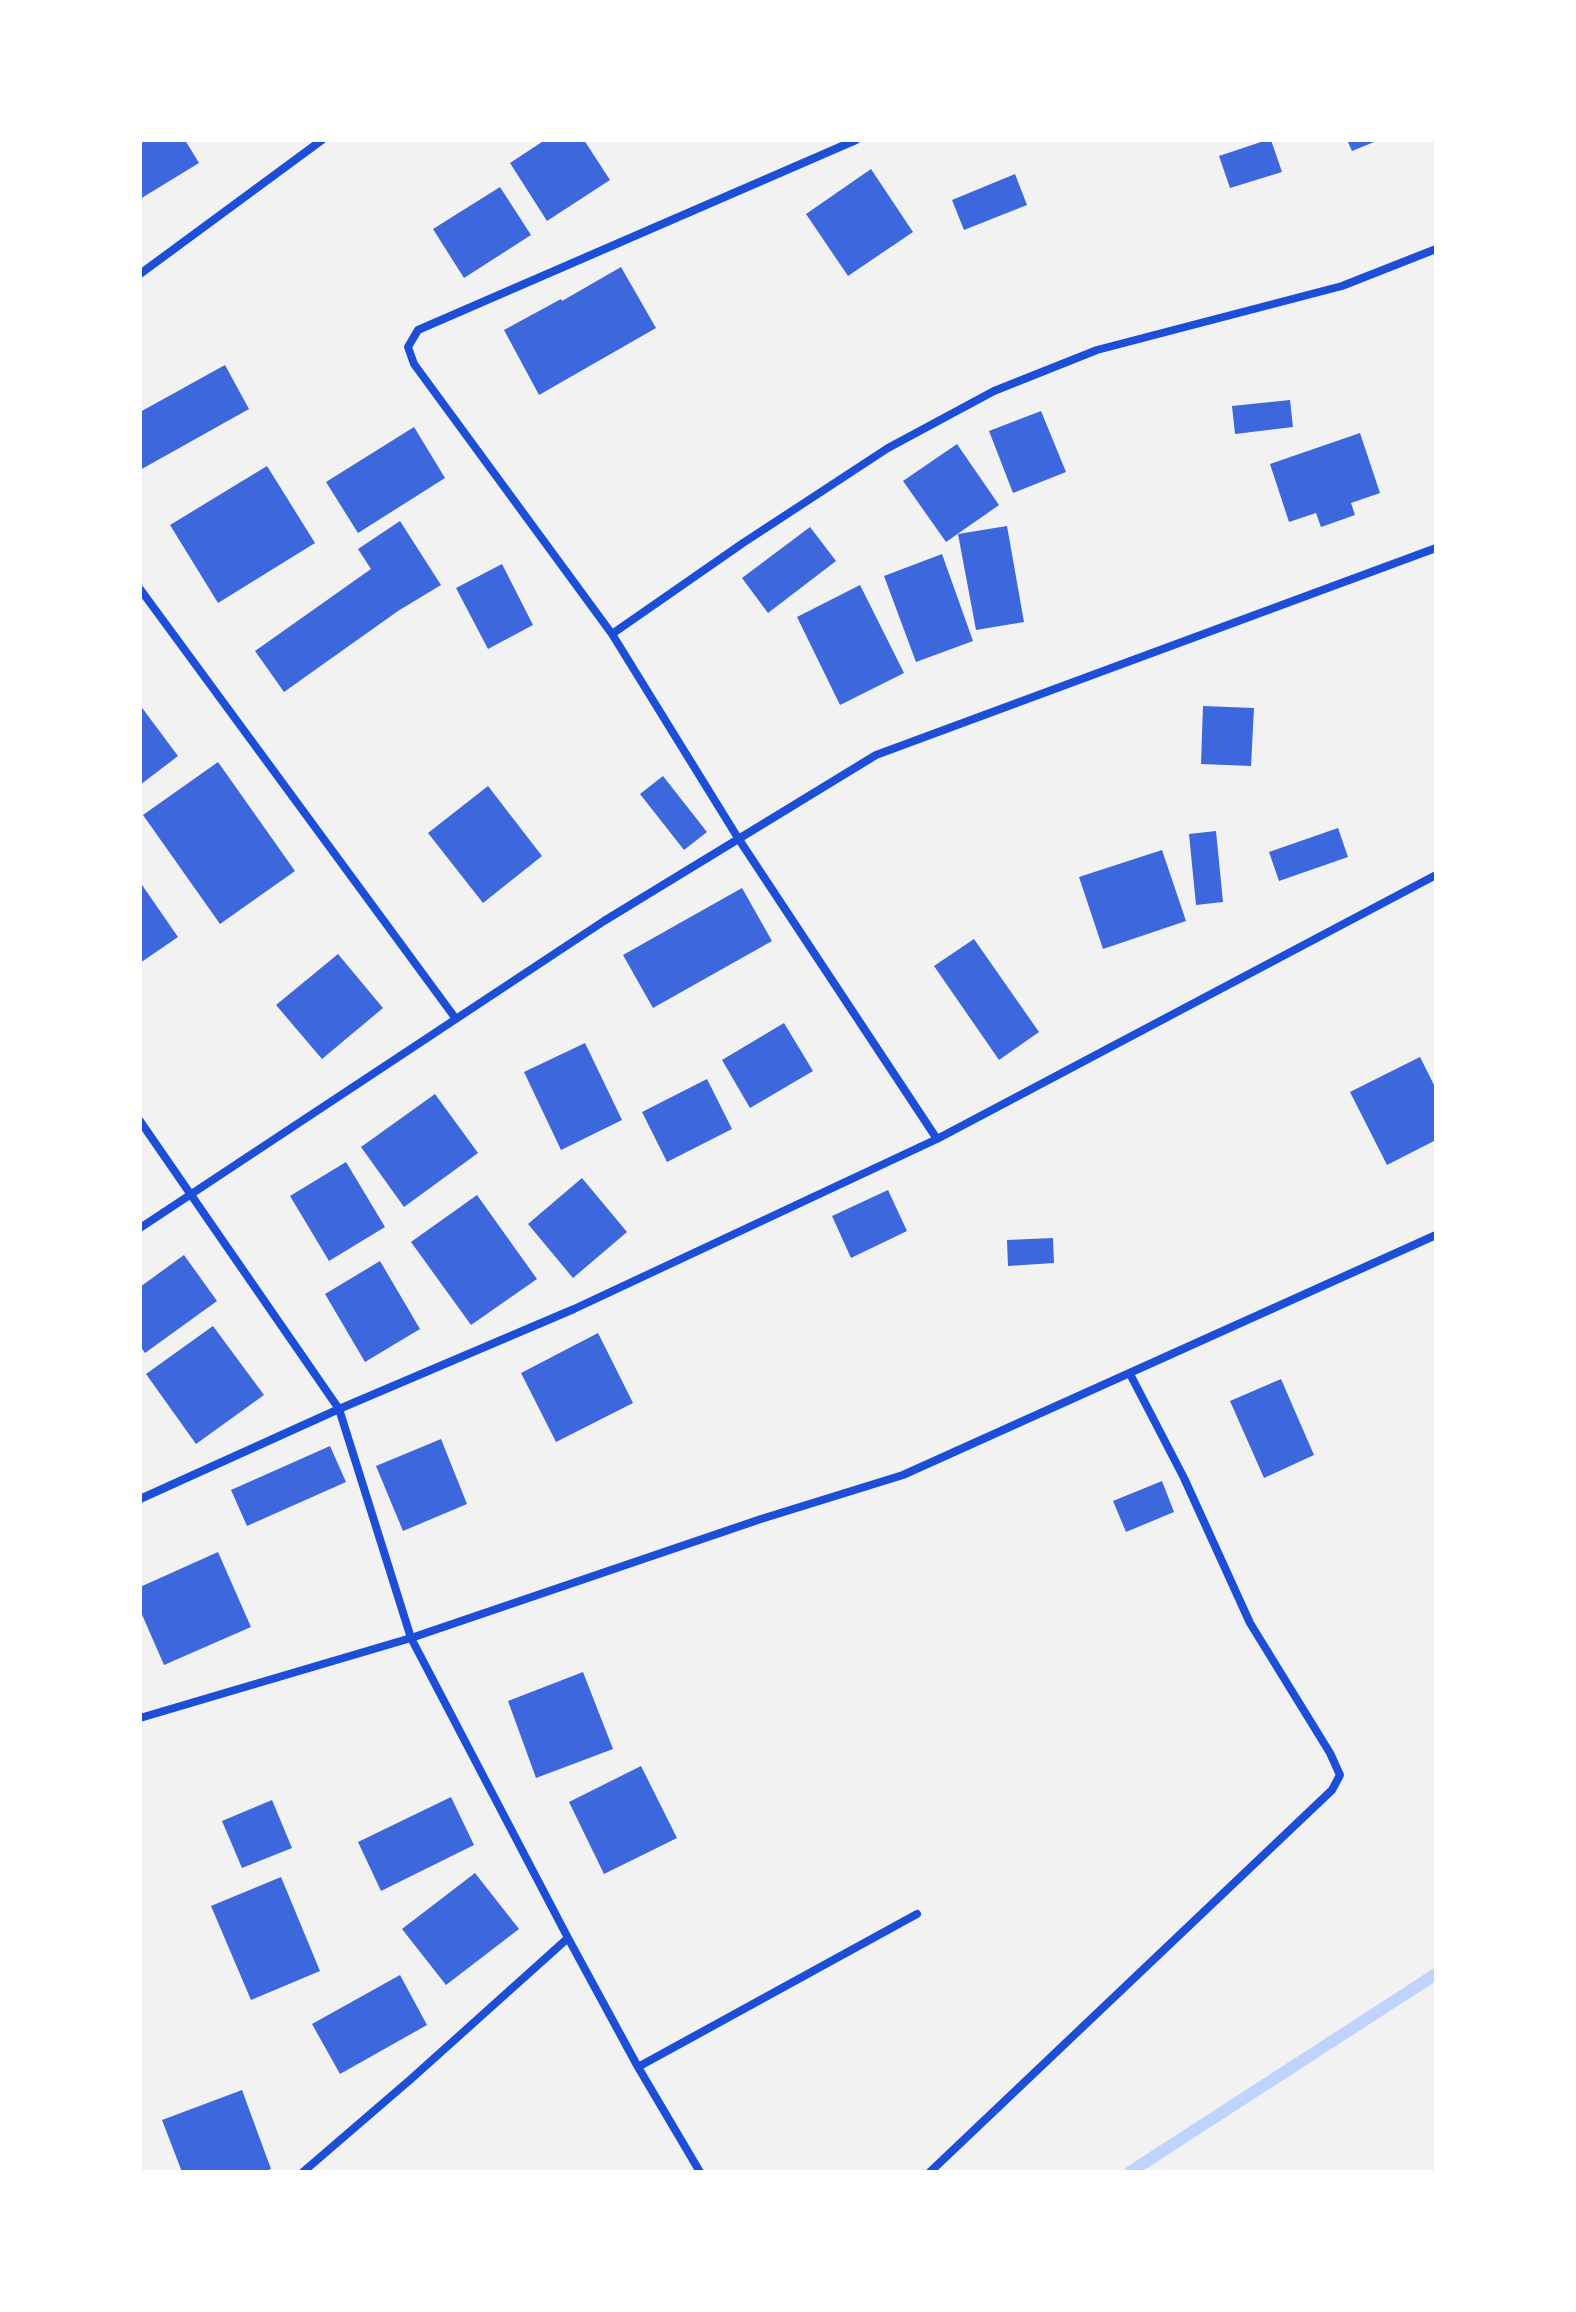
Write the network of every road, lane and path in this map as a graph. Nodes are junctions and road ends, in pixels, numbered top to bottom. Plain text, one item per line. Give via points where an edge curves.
1 (322, 140) edge
2 (856, 140) edge
3 (1436, 249) edge
4 (140, 274) edge
5 (1436, 548) edge
6 (140, 589) edge
7 (612, 634) junction
8 (738, 838) junction
9 (1436, 875) edge
10 (456, 1019) junction
11 (140, 1121) edge
12 (937, 1139) junction
13 (191, 1195) junction
14 (140, 1228) edge
15 (1436, 1235) edge
16 (1130, 1374) junction
17 (339, 1409) junction
18 (140, 1499) edge
19 (411, 1638) junction
20 (140, 1718) edge
21 (917, 1914) dead end
22 (568, 1938) junction
23 (638, 2067) junction
24 (303, 2172) edge
25 (700, 2172) edge
26 (930, 2172) edge

1 - 4 street
2 - 7 street via 418,330 408,347 414,364
3 - 7 street via 1342,286 1097,350 994,391 888,448
5 - 8 street via 876,755
6 - 10 street
7 - 8 street
8 - 10 street
8 - 12 street
9 - 12 street
10 - 13 street
11 - 13 street
12 - 17 street via 574,1309
13 - 14 street
13 - 17 street
15 - 16 street
16 - 19 street via 903,1475
16 - 26 street via 1250,1623 1340,1775 1332,1790
17 - 18 street
17 - 19 street
19 - 20 street
19 - 22 street
21 - 23 street
22 - 23 street
22 - 24 street
23 - 25 street

